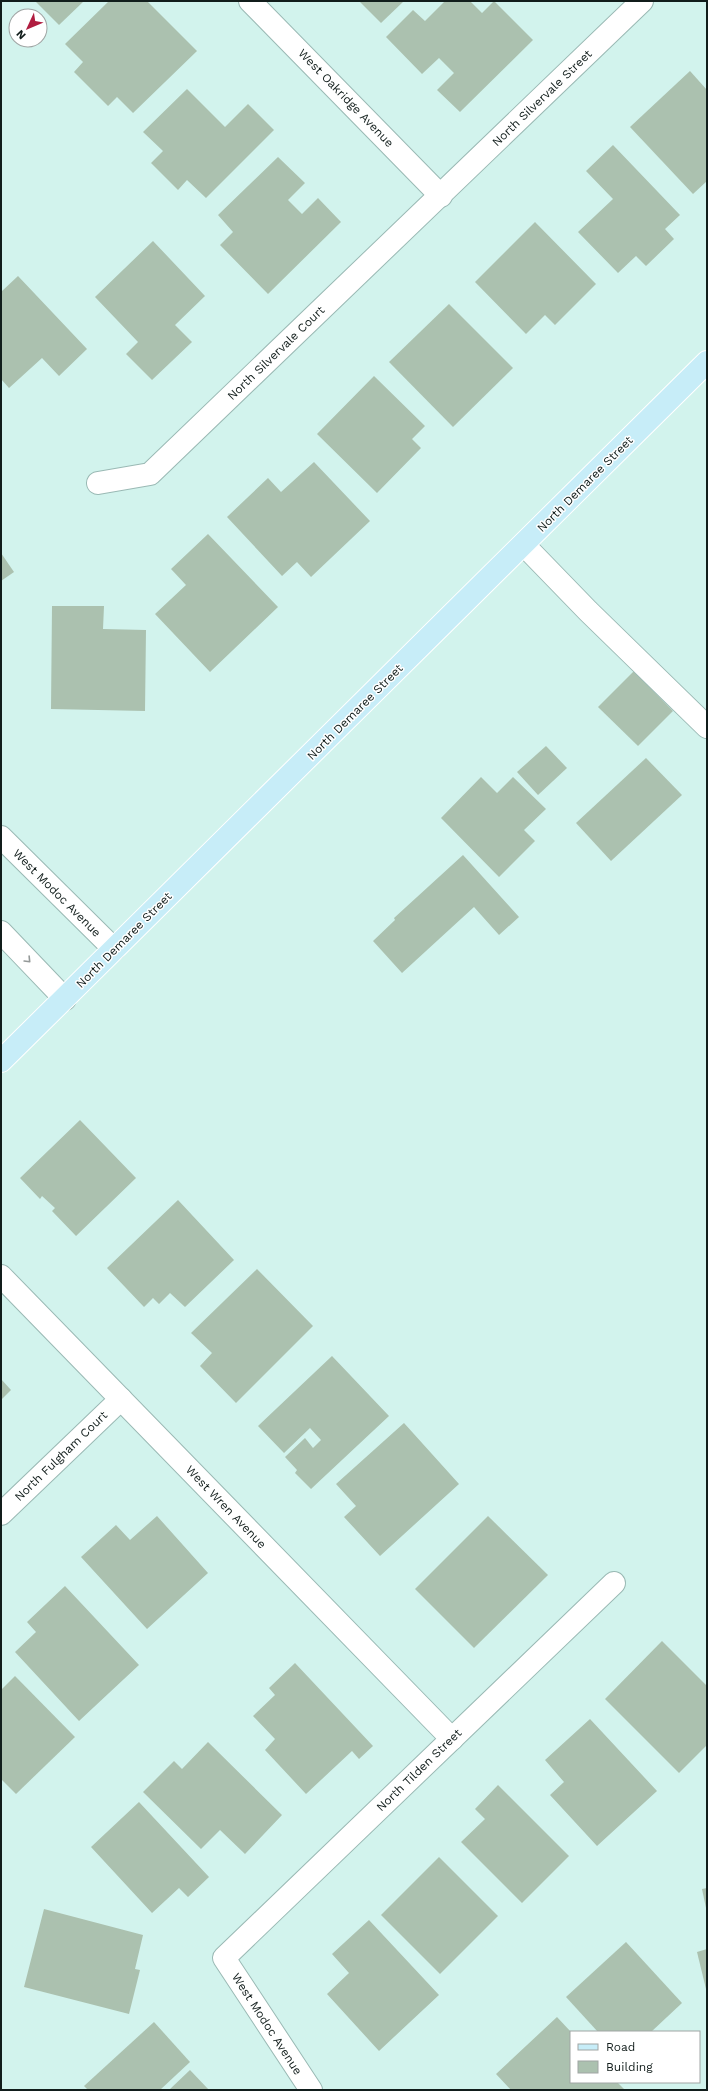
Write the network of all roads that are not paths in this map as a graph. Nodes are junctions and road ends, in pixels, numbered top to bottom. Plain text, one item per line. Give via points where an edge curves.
1 (250, 1) edge
2 (642, 1) edge
3 (441, 196) junction
4 (707, 362) edge
5 (98, 483) dead end
6 (524, 545) junction
7 (707, 727) edge
8 (1, 837) edge
9 (1, 932) edge
10 (114, 949) junction
11 (65, 998) junction
12 (1, 1061) edge
13 (1, 1276) edge
14 (122, 1399) junction
15 (1, 1514) edge
16 (614, 1583) dead end
17 (452, 1739) junction
18 (224, 1958) joint
19 (311, 2090) edge

1 - 3 street, West Oakridge Avenue
2 - 3 street, North Silvervale Street
3 - 5 street, North Silvervale Court via 150,474
4 - 6 main road, North Demaree Street
6 - 7 street
6 - 10 main road, North Demaree Street
8 - 10 street, West Modoc Avenue
9 -> 11 street
10 - 11 main road, North Demaree Street
11 - 12 main road, North Demaree Street
13 - 14 street, West Wren Avenue
14 - 15 street, North Fulgham Court
14 - 17 street, West Wren Avenue
16 - 17 street, North Tilden Street
17 - 18 street, North Tilden Street
18 - 19 street, West Modoc Avenue

